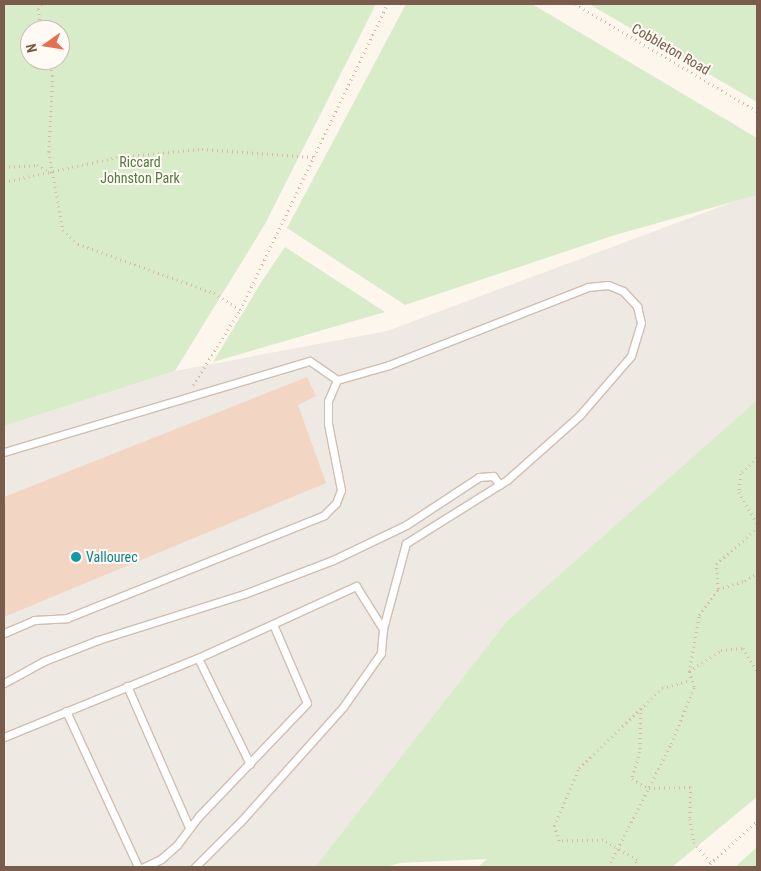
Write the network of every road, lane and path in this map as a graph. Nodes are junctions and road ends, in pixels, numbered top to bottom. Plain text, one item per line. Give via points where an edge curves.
1 (41, 4) edge
2 (387, 4) edge
3 (575, 4) edge
4 (40, 20) edge
5 (52, 70) edge
6 (757, 111) edge
7 (314, 157) junction
8 (4, 167) edge
9 (52, 172) junction
10 (4, 182) edge
11 (240, 310) junction
12 (337, 380) junction
13 (187, 395) junction
14 (4, 452) edge
15 (757, 458) edge
16 (500, 485) junction
17 (757, 523) edge
18 (757, 528) edge
19 (757, 573) edge
20 (718, 589) junction
21 (273, 624) junction
22 (383, 629) junction
23 (4, 633) edge
24 (198, 658) junction
25 (689, 672) junction
26 (757, 672) edge
27 (691, 680) junction
28 (4, 683) edge
29 (127, 686) junction
30 (641, 708) junction
31 (66, 711) junction
32 (4, 737) edge
33 (250, 764) junction
34 (649, 788) junction
35 (757, 821) edge
36 (190, 827) junction
37 (617, 851) junction
38 (711, 863) junction
39 (138, 867) edge
40 (144, 867) edge
41 (195, 867) edge
42 (608, 867) edge
43 (633, 867) edge
44 (706, 867) edge

1 - 4 path via 38,9
2 - 7 path
3 - 6 path, Cobbleton Road
5 - 9 path via 49,152
7 - 9 path via 202,148 118,156
7 - 11 path
8 - 9 path via 37,165
9 - 10 path
9 - 11 path via 63,230 78,244 214,293
11 - 13 path
12 - 13 lane via 310,361
12 - 16 lane via 389,365 588,287 608,285 623,290 636,306 641,323 630,356 579,416
12 - 23 lane via 328,401 328,424 341,490 336,503 324,514 67,618 34,620
13 - 14 lane
15 - 17 path via 741,474 739,492
16 - 22 lane via 406,543
16 - 28 lane via 493,476 479,478 406,524 333,560 244,594 98,640 44,661
18 - 20 path via 716,564
19 - 20 path via 745,581
20 - 25 path via 699,615
21 - 22 lane via 356,586
21 - 24 lane
21 - 33 lane via 307,702
22 - 41 lane via 381,653 343,707
24 - 29 lane
24 - 33 lane
25 - 26 path via 721,650 743,648
25 - 27 path
27 - 30 path via 662,688
27 - 34 path via 694,687
29 - 31 lane
29 - 36 lane
30 - 34 path via 640,752 632,780
30 - 37 path via 579,768 554,826 559,841 603,840
31 - 32 lane
31 - 39 lane
33 - 36 lane
34 - 37 path
34 - 38 path via 691,787 690,819 694,842
35 - 38 path
36 - 40 lane via 177,846
37 - 42 path
37 - 43 path via 637,860
38 - 44 path

